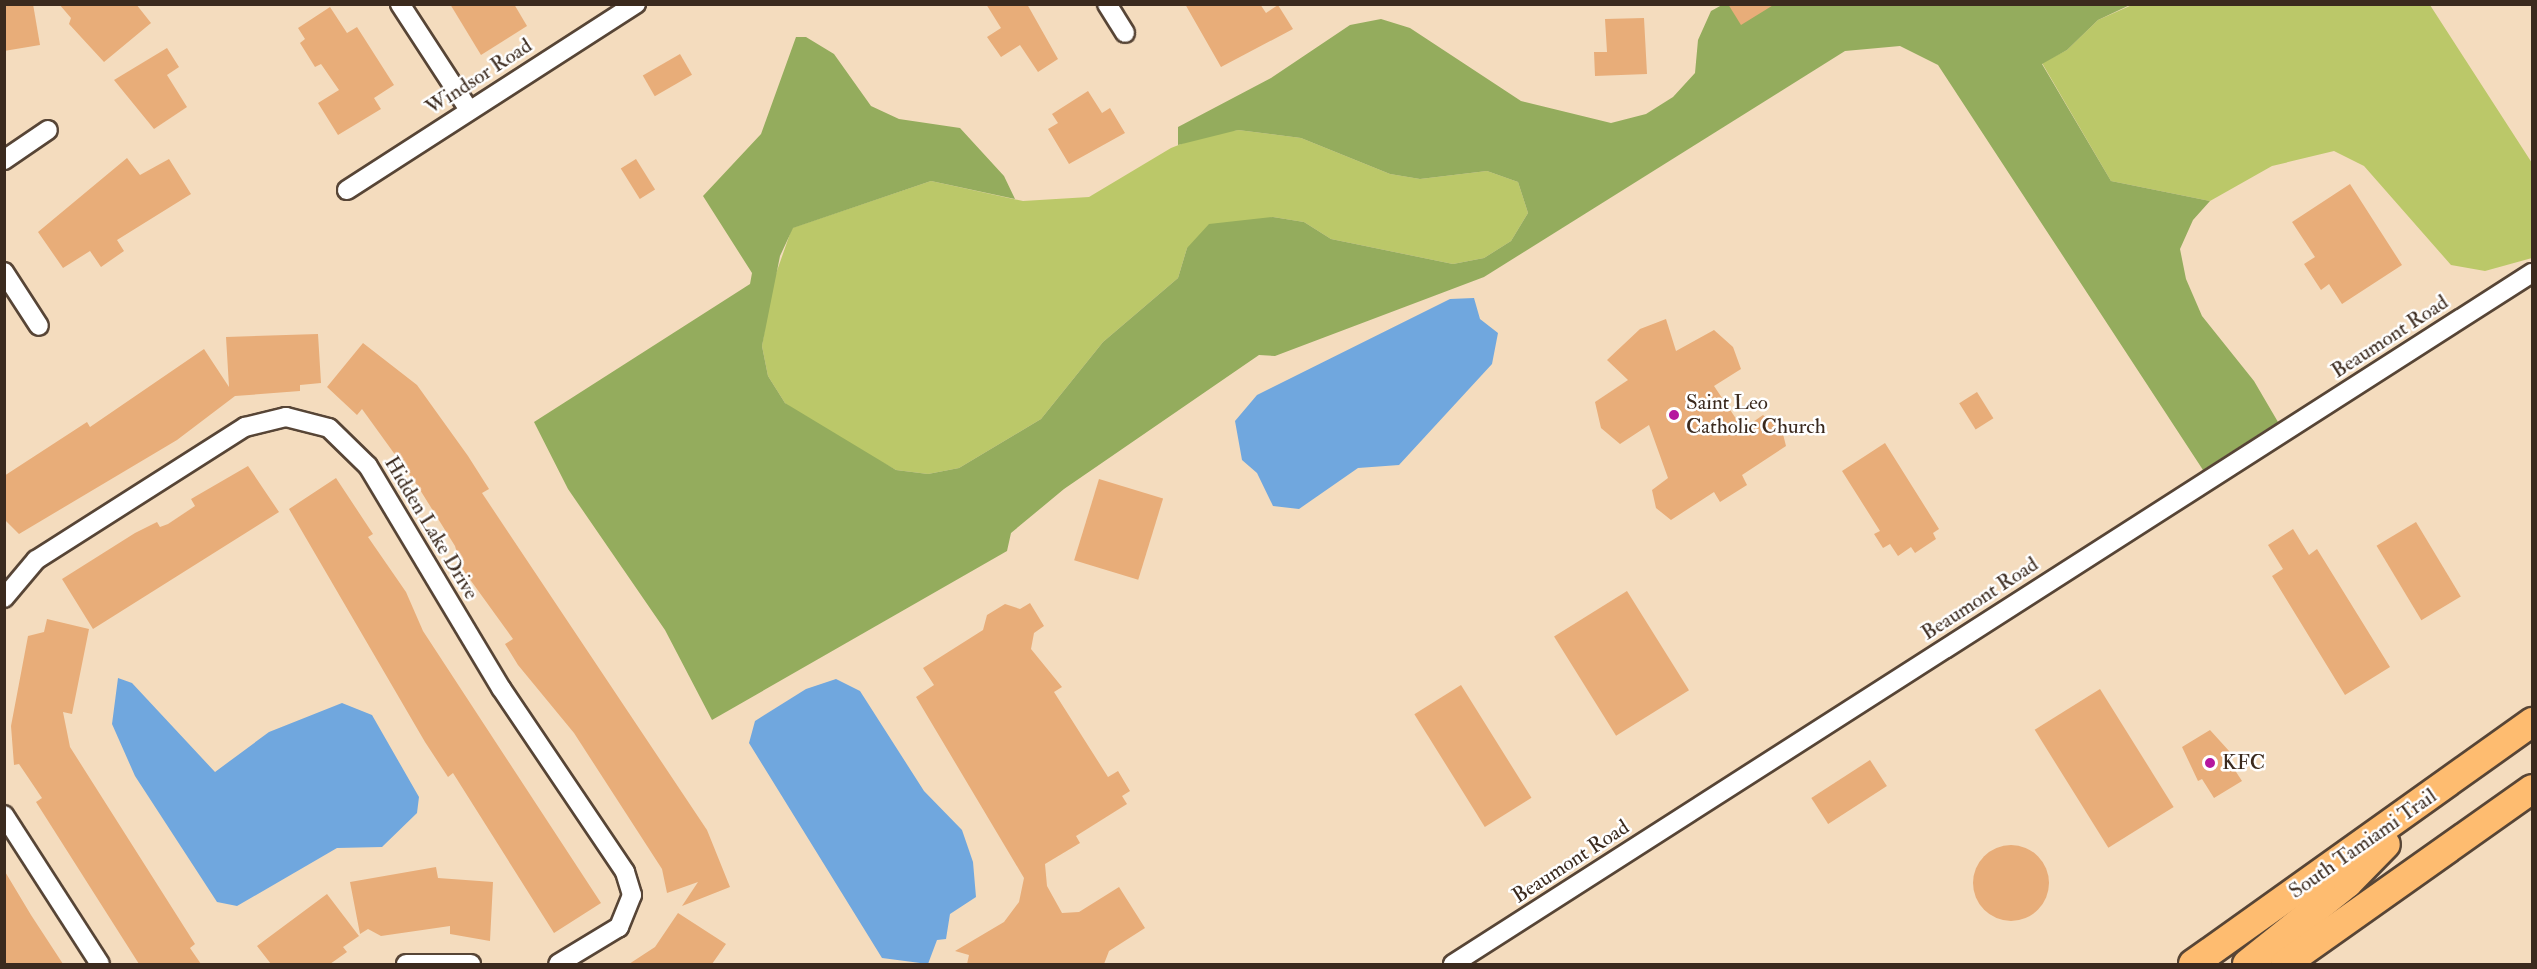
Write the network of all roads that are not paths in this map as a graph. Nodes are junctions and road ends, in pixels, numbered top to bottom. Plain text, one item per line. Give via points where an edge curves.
1 (400, 4) edge
2 (636, 4) edge
3 (1107, 4) edge
4 (1125, 33) dead end
5 (469, 110) junction
6 (48, 130) dead end
7 (4, 160) edge
8 (347, 189) dead end
9 (4, 272) edge
10 (2532, 273) edge
11 (39, 326) dead end
12 (4, 598) edge
13 (2532, 722) edge
14 (2532, 789) edge
15 (2430, 796) junction
16 (4, 815) edge
17 (2217, 956) edge
18 (100, 964) edge
19 (406, 964) edge
20 (471, 964) edge
21 (558, 964) edge
22 (1453, 964) edge
23 (2193, 964) edge
24 (2247, 964) edge
25 (2285, 964) edge

1 - 5 street
2 - 5 street, Windsor Road
3 - 4 street
5 - 8 street, Windsor Road
6 - 7 street
9 - 11 street
10 - 22 street, Beaumont Road
12 - 21 street, Hidden Lake Drive via 36,560 245,427 286,417 329,428 368,466 501,688 625,872 632,895 619,927
13 - 15 main road, South Tamiami Trail
14 - 25 main road
15 - 17 main road, South Tamiami Trail
15 - 24 main road via 2348,884
16 - 18 street
17 - 23 main road, South Tamiami Trail
19 - 20 street

